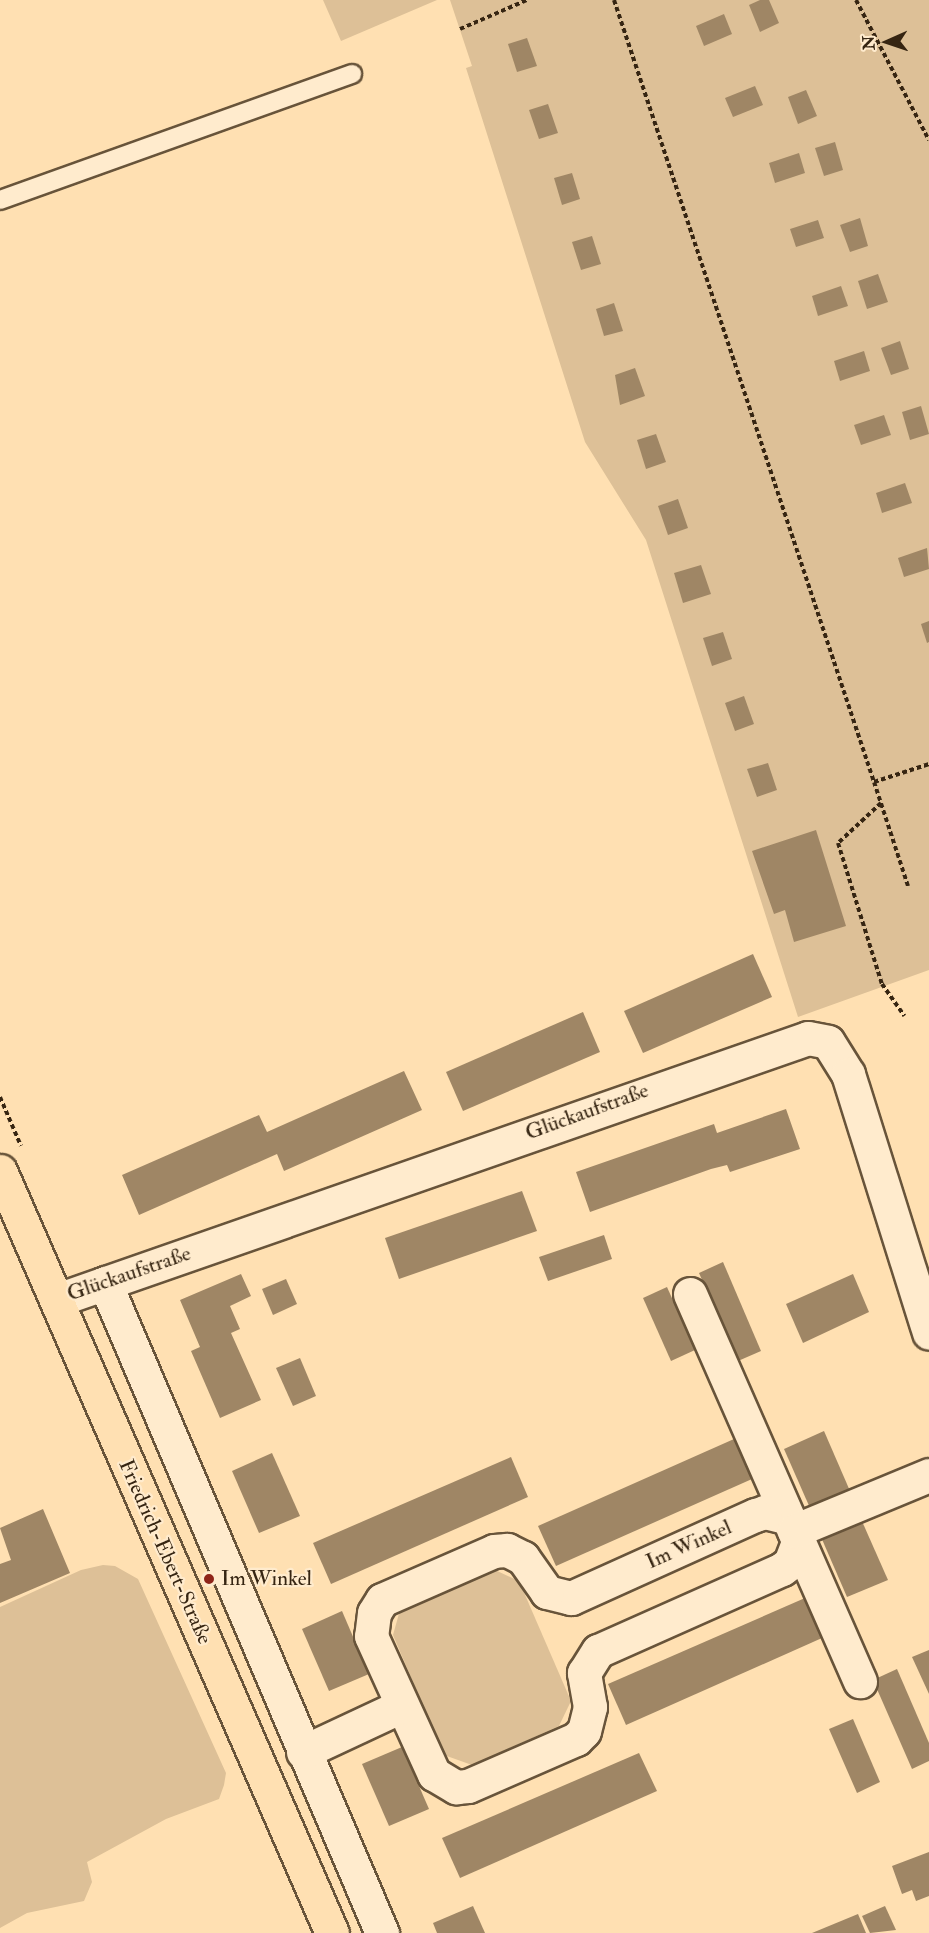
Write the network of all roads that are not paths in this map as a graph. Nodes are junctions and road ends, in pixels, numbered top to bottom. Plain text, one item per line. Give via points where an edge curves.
1 (352, 74) dead end
2 (0, 200) edge
3 (0, 1171) edge
4 (105, 1283) junction
5 (690, 1294) dead end
6 (57, 1300) junction
7 (929, 1333) edge
8 (929, 1475) edge
9 (792, 1531) junction
10 (860, 1681) dead end
11 (401, 1706) junction
12 (303, 1752) junction
13 (332, 1933) edge
14 (382, 1933) edge

1 - 2 lane
3 - 6 main road, Friedrich-Ebert-Straße
4 - 6 street, Glückaufstraße
4 - 7 street, Glückaufstraße via 808,1038 828,1042 848,1074
4 - 12 street
5 - 9 street via 776,1486
6 - 13 main road, Friedrich-Ebert-Straße
8 - 9 street, Im Winkel
9 - 10 street
9 - 11 street, Im Winkel via 790,1563 782,1569 597,1651 584,1673 590,1707 584,1731 576,1739 468,1786 456,1787 434,1774
9 - 11 street, Im Winkel via 765,1512 755,1515 571,1598 547,1592 523,1558 507,1550 382,1600 374,1613 371,1636
11 - 12 street
12 - 14 street

